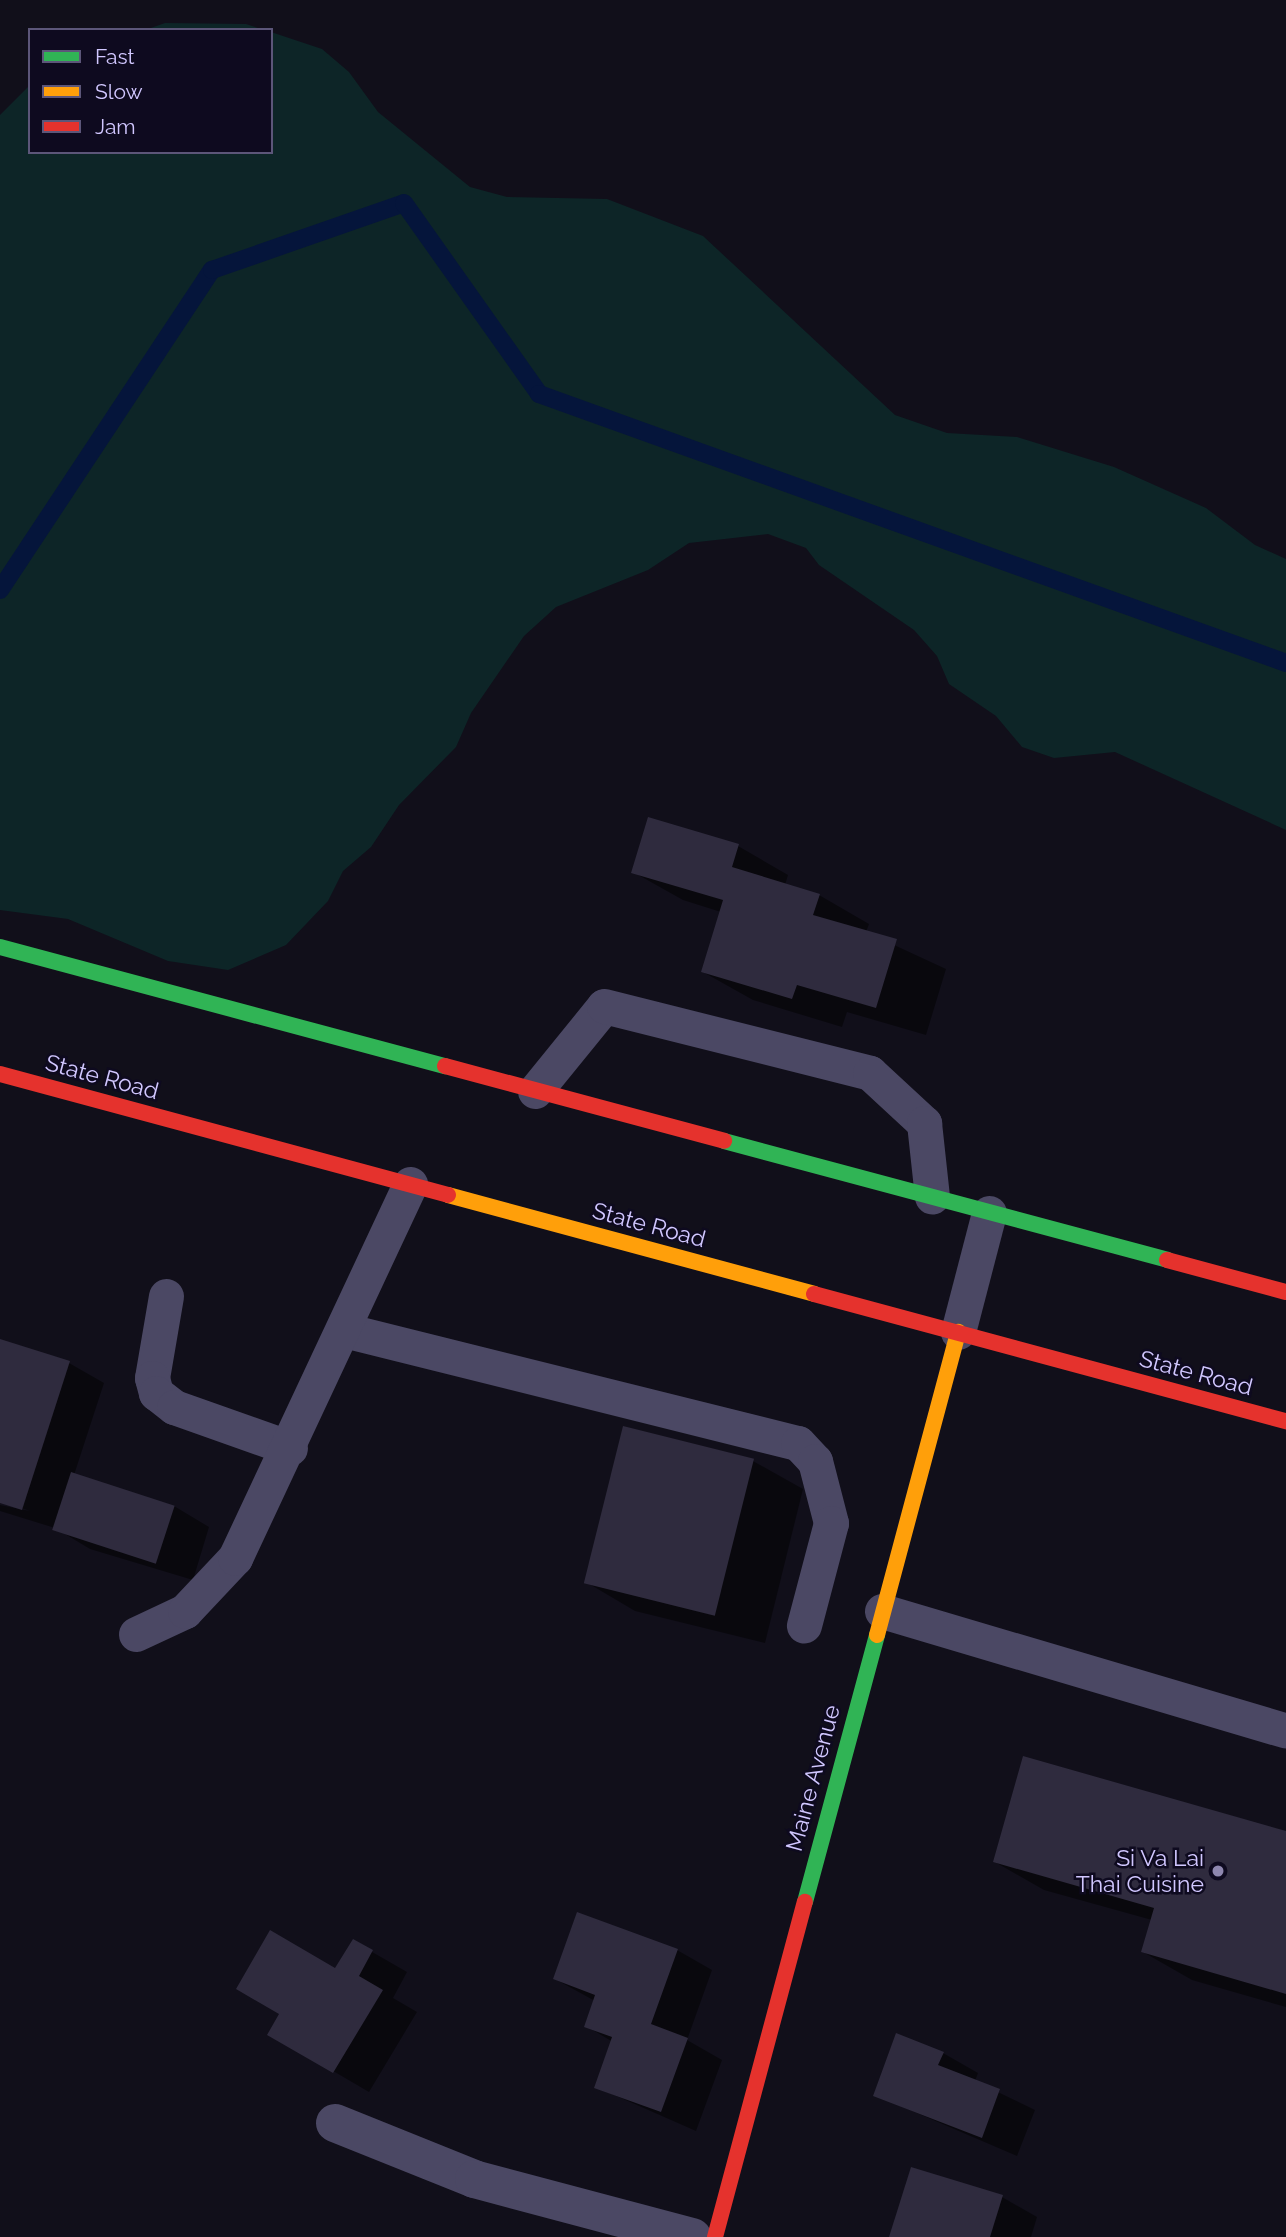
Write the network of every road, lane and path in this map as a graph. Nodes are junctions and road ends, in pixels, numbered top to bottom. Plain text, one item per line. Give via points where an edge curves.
1 (0, 947) edge
2 (0, 1074) edge
3 (535, 1091) junction
4 (410, 1184) junction
5 (932, 1197) junction
6 (989, 1213) junction
7 (1286, 1292) edge
8 (166, 1296) dead end
9 (344, 1329) junction
10 (958, 1332) junction
11 (1286, 1421) edge
12 (290, 1447) junction
13 (882, 1611) junction
14 (804, 1625) dead end
15 (136, 1634) dead end
16 (1286, 1731) edge
17 (335, 2123) dead end
18 (692, 2237) edge
19 (715, 2237) edge

1 - 3 main road
2 - 4 main road, State Road
3 - 5 main road
3 - 5 lane via 604,1006 870,1073 924,1123
4 - 9 lane
4 - 10 main road, State Road
5 - 6 main road
6 - 7 main road
6 - 10 lane
8 - 12 lane via 152,1378 156,1393 174,1407
9 - 12 lane
9 - 14 lane via 798,1443 815,1461 831,1523
10 - 11 main road, State Road
10 - 13 main road, Maine Avenue
12 - 15 lane via 235,1558 185,1611
13 - 16 lane
13 - 19 main road, Maine Avenue
17 - 18 street via 474,2179

